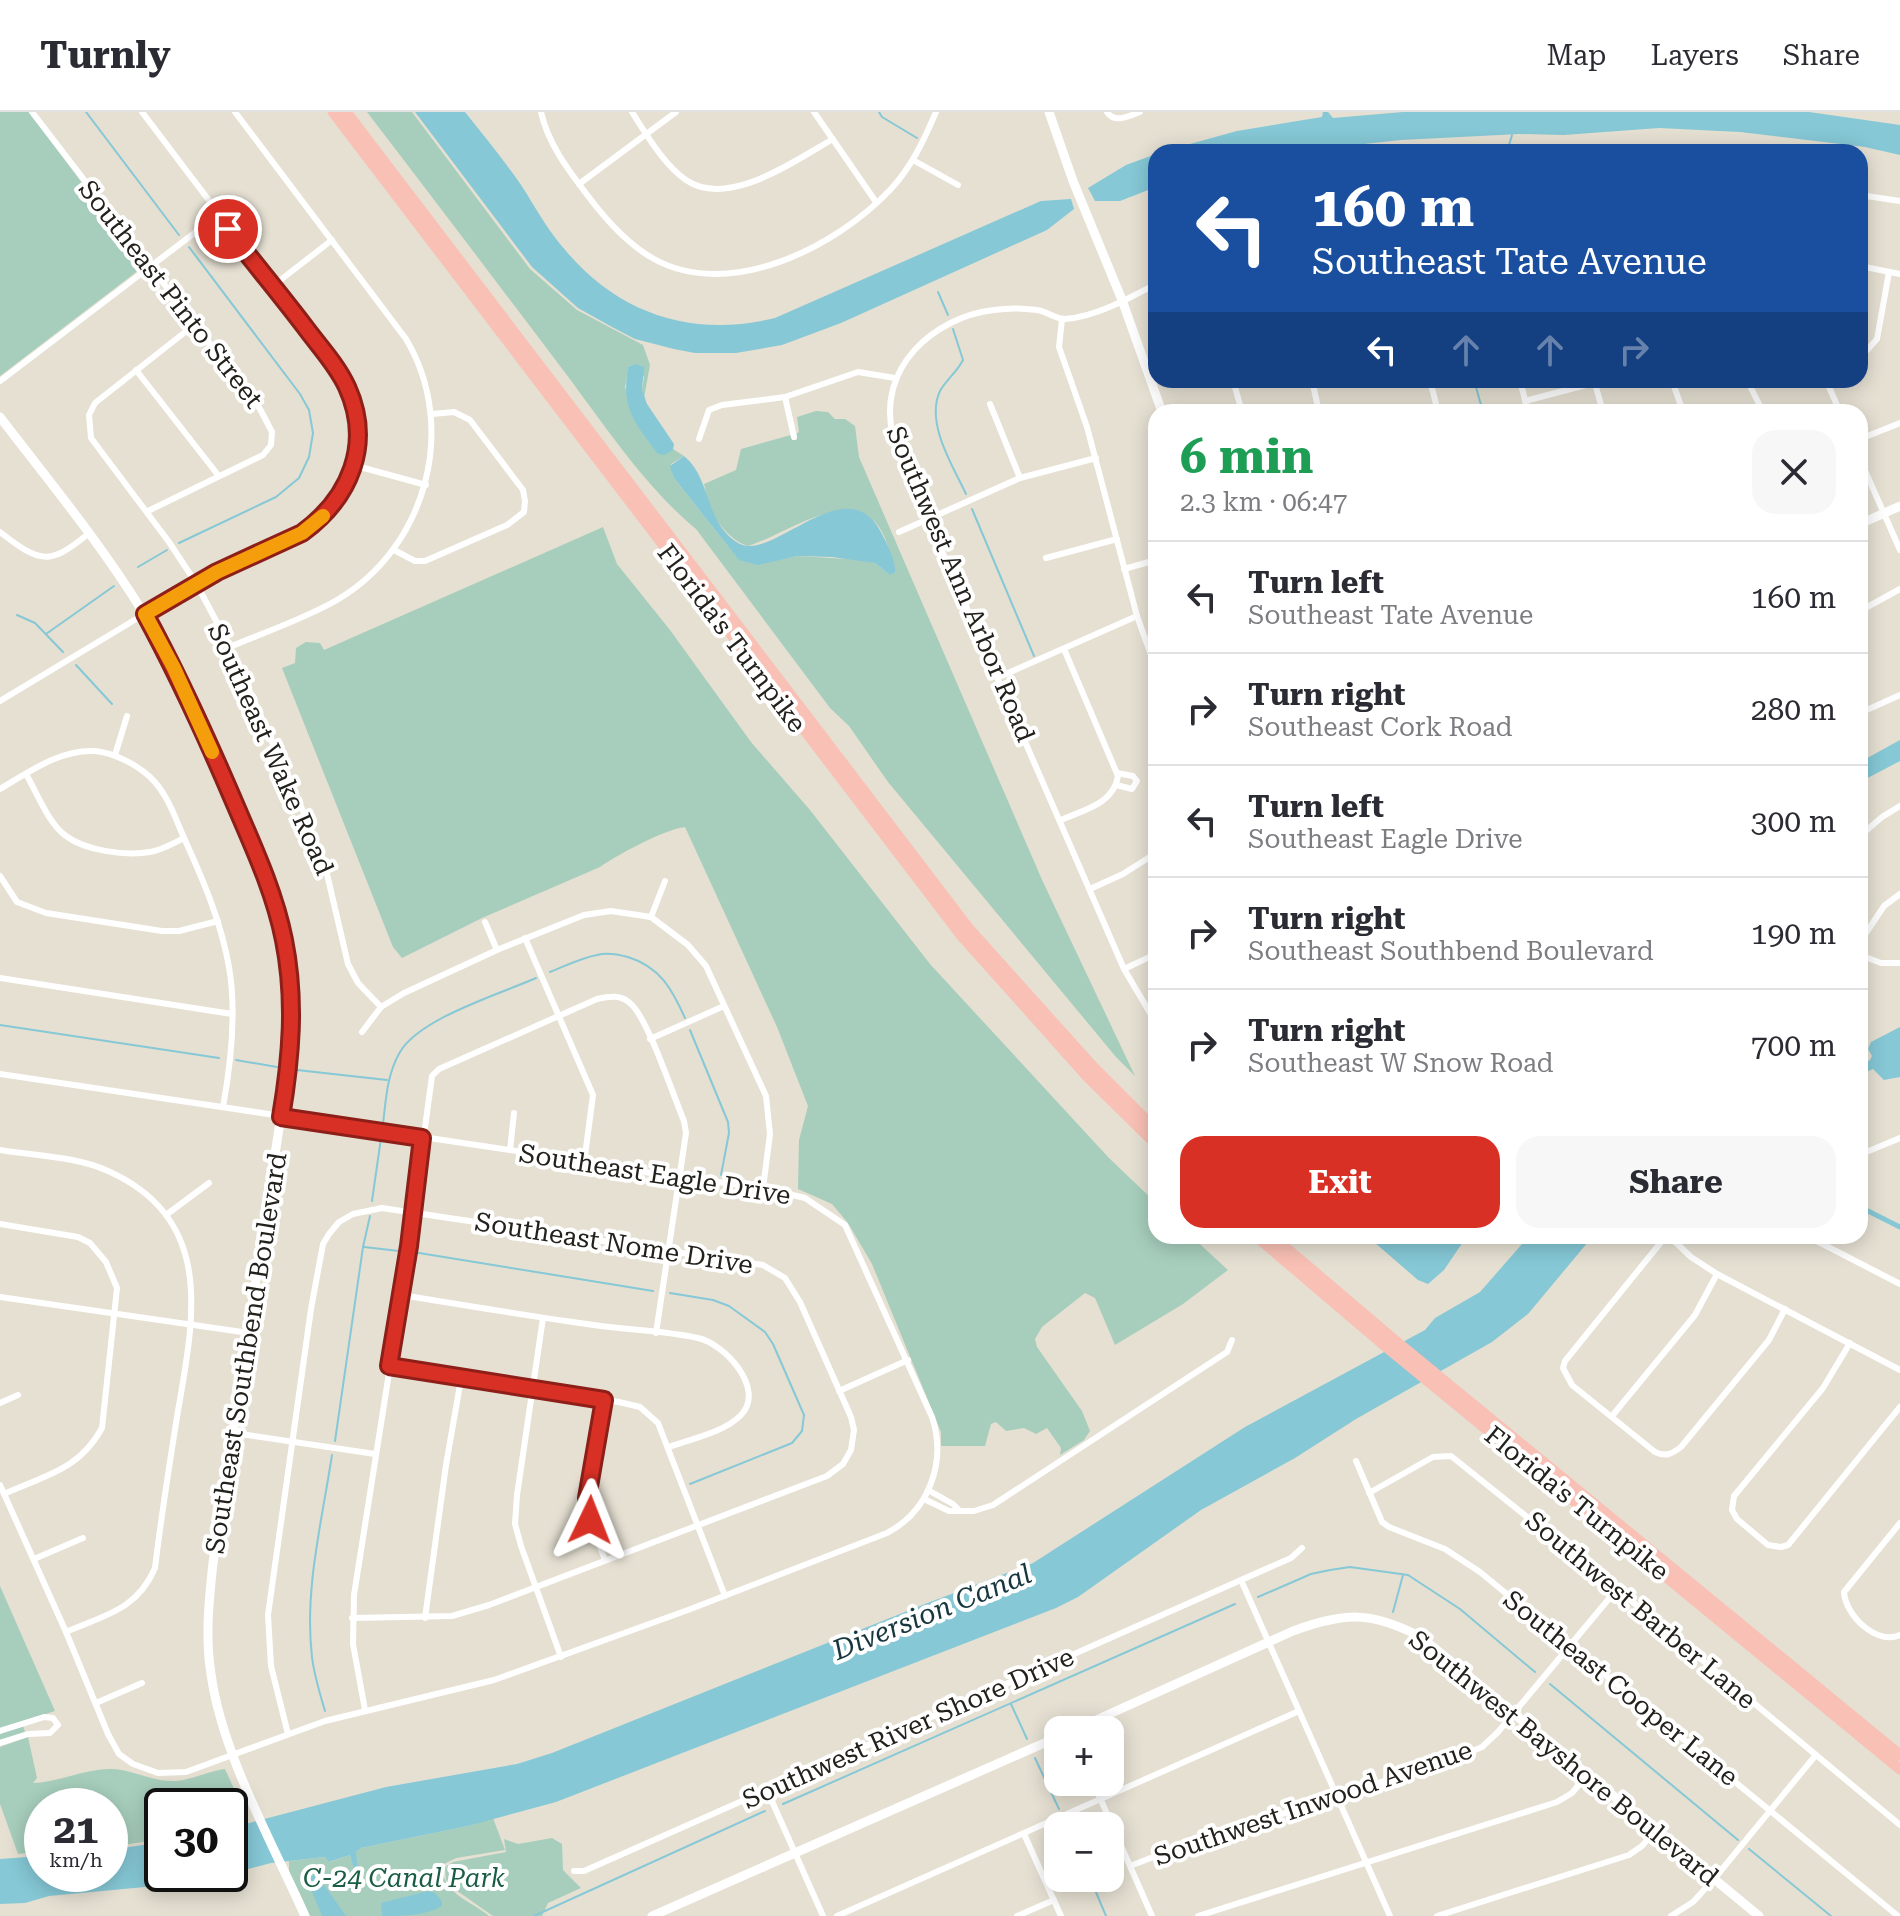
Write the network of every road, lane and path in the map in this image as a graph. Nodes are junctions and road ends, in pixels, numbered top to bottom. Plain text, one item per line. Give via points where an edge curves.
1 (32, 112) edge
2 (142, 112) edge
3 (235, 112) edge
4 (333, 112) edge
5 (346, 112) edge
6 (541, 112) edge
7 (632, 112) edge
8 (676, 112) edge
9 (814, 112) edge
10 (936, 112) edge
11 (1049, 112) edge
12 (1107, 112) edge
13 (1140, 112) edge
14 (646, 133) junction
15 (833, 139) junction
16 (913, 160) junction
17 (579, 184) junction
18 (958, 185) dead end
19 (1868, 196) edge
20 (1900, 201) edge
21 (876, 202) junction
22 (218, 215) junction
23 (332, 240) junction
24 (150, 267) junction
25 (1868, 268) edge
26 (1889, 272) junction
27 (1900, 274) edge
28 (274, 285) junction
29 (1148, 288) edge
30 (1122, 300) junction
31 (1062, 319) junction
32 (194, 325) junction
33 (1868, 349) edge
34 (136, 370) junction
35 (1148, 373) edge
36 (895, 378) junction
37 (0, 381) edge
38 (1522, 388) edge
39 (1572, 388) edge
40 (785, 397) junction
41 (1525, 401) junction
42 (990, 404) dead end
43 (1526, 404) edge
44 (432, 414) junction
45 (0, 417) edge
46 (1900, 423) edge
47 (1868, 436) edge
48 (794, 437) dead end
49 (699, 439) dead end
50 (1096, 458) junction
51 (353, 465) junction
52 (218, 475) junction
53 (1868, 477) edge
54 (1020, 478) junction
55 (426, 485) junction
56 (1900, 506) edge
57 (148, 511) junction
58 (1884, 512) junction
59 (928, 519) junction
60 (1868, 520) edge
61 (0, 532) edge
62 (899, 532) dead end
63 (88, 534) junction
64 (1117, 539) junction
65 (394, 550) junction
66 (1900, 550) edge
67 (1046, 558) dead end
68 (1148, 562) edge
69 (1124, 569) junction
70 (196, 583) junction
71 (1900, 589) edge
72 (1868, 607) edge
73 (145, 614) junction
74 (1137, 616) junction
75 (230, 647) junction
76 (1148, 647) edge
77 (1064, 649) junction
78 (999, 677) junction
79 (1900, 695) edge
80 (0, 701) edge
81 (1868, 709) edge
82 (127, 716) dead end
83 (115, 755) junction
84 (1117, 773) junction
85 (26, 774) junction
86 (1116, 785) junction
87 (0, 789) edge
88 (1900, 806) edge
89 (1061, 820) junction
90 (1868, 829) edge
91 (184, 838) junction
92 (1148, 858) edge
93 (0, 876) edge
94 (665, 881) dead end
95 (1090, 889) junction
96 (1900, 894) edge
97 (651, 917) junction
98 (218, 921) junction
99 (485, 922) dead end
100 (1868, 930) edge
101 (525, 938) junction
102 (497, 950) junction
103 (1148, 958) edge
104 (1868, 958) edge
105 (1900, 963) edge
106 (1124, 969) junction
107 (0, 978) edge
108 (724, 1006) junction
109 (381, 1007) junction
110 (1148, 1010) edge
111 (232, 1014) junction
112 (558, 1015) junction
113 (362, 1032) dead end
114 (650, 1039) junction
115 (0, 1074) edge
116 (223, 1107) junction
117 (514, 1113) dead end
118 (281, 1117) junction
119 (1148, 1122) edge
120 (1148, 1136) edge
121 (422, 1138) junction
122 (1899, 1140) edge
123 (0, 1150) edge
124 (510, 1150) junction
125 (1868, 1152) edge
126 (584, 1163) junction
127 (679, 1177) junction
128 (209, 1183) dead end
129 (763, 1188) junction
130 (413, 1213) junction
131 (166, 1215) junction
132 (0, 1224) edge
133 (1266, 1244) edge
134 (1281, 1244) edge
135 (1660, 1244) edge
136 (1676, 1244) edge
137 (1822, 1244) edge
138 (669, 1250) junction
139 (1717, 1274) junction
140 (1900, 1284) edge
141 (401, 1295) junction
142 (0, 1297) edge
143 (1785, 1309) junction
144 (116, 1313) junction
145 (543, 1318) junction
146 (192, 1325) junction
147 (249, 1333) junction
148 (656, 1333) junction
149 (1232, 1340) dead end
150 (1388, 1342) junction
151 (1850, 1343) junction
152 (908, 1360) junction
153 (389, 1366) junction
154 (1900, 1370) edge
155 (461, 1379) junction
156 (1441, 1385) junction
157 (532, 1389) junction
158 (839, 1391) junction
159 (18, 1395) dead end
160 (604, 1400) junction
161 (0, 1403) edge
162 (1900, 1407) edge
163 (1612, 1416) junction
164 (234, 1433) junction
165 (292, 1442) junction
166 (669, 1447) junction
167 (375, 1454) junction
168 (1356, 1461) dead end
169 (0, 1485) edge
170 (928, 1490) junction
171 (1369, 1493) junction
172 (4, 1494) junction
173 (924, 1499) junction
174 (945, 1500) junction
175 (941, 1508) junction
176 (959, 1510) junction
177 (1900, 1523) edge
178 (698, 1525) junction
179 (83, 1538) dead end
180 (1302, 1548) dead end
181 (34, 1559) junction
182 (605, 1560) junction
183 (1241, 1580) junction
184 (537, 1587) junction
185 (1617, 1589) junction
186 (725, 1596) junction
187 (352, 1618) junction
188 (425, 1618) junction
189 (66, 1632) junction
190 (1900, 1635) edge
191 (1269, 1643) junction
192 (1570, 1644) junction
193 (561, 1657) junction
194 (142, 1683) dead end
195 (96, 1703) junction
196 (365, 1710) junction
197 (1299, 1711) junction
198 (1515, 1714) junction
199 (1105, 1716) edge
200 (26, 1724) junction
201 (0, 1731) edge
202 (28, 1734) junction
203 (288, 1734) junction
204 (0, 1743) edge
205 (1044, 1743) edge
206 (233, 1755) junction
207 (1900, 1755) edge
208 (1815, 1756) junction
209 (1900, 1769) edge
210 (1587, 1775) junction
211 (767, 1790) junction
212 (1099, 1796) edge
213 (1337, 1796) junction
214 (1100, 1799) junction
215 (1770, 1811) junction
216 (1900, 1825) edge
217 (1655, 1831) junction
218 (1024, 1834) junction
219 (795, 1853) junction
220 (1366, 1863) junction
221 (1130, 1866) junction
222 (574, 1871) dead end
223 (1714, 1879) junction
224 (1054, 1900) junction
225 (305, 1916) edge
226 (652, 1916) edge
227 (823, 1916) edge
228 (837, 1916) edge
229 (1017, 1916) edge
230 (1061, 1916) edge
231 (1152, 1916) edge
232 (1198, 1916) edge
233 (1390, 1916) edge
234 (1437, 1916) edge
235 (1671, 1916) edge
236 (1759, 1916) edge
237 (1898, 1916) edge

1 - 24 street, Southeast Pinto Street
2 - 22 street
3 - 23 street
4 - 120 highway, Florida's Turnpike via 961,935
5 - 119 highway, Florida's Turnpike via 969,929
6 - 17 street
7 - 14 street
8 - 14 street
9 - 15 street
10 - 16 street
11 - 30 street
12 - 13 street via 1119,119
14 - 15 street via 686,181 723,190 775,172
14 - 17 street
15 - 21 street
16 - 18 street
16 - 21 street
17 - 21 street via 620,234 654,259 711,275 775,264 827,240
19 - 20 street
22 - 24 street
22 - 28 street
23 - 28 street
23 - 44 street via 411,347
24 - 32 street, Southeast Pinto Street
24 - 37 street
25 - 26 street
26 - 27 street
26 - 33 street via 1877,339
28 - 51 street via 348,390 358,433
29 - 30 street, Southwest Ann Arbor Road
30 - 31 street, Southwest Ann Arbor Road
30 - 35 street
31 - 36 street, Southwest Ann Arbor Road via 1036,310 974,314 923,340
31 - 50 street via 1059,347
32 - 34 street, Southeast Wake Road
32 - 52 street, Southeast Pinto Street via 272,432 263,455
34 - 52 street
34 - 57 street, Southeast Wake Road via 95,403 88,427
36 - 40 street via 858,372
36 - 59 street, Southwest Ann Arbor Road via 893,435
38 - 41 street
39 - 41 street
40 - 48 street
40 - 49 street via 709,410
41 - 43 street
42 - 54 street
44 - 55 street
44 - 65 street via 454,412 470,420 523,490 524,512 507,525 425,561
45 - 63 street, Southeast Southbend Boulevard
46 - 47 street
50 - 54 street
50 - 64 street
51 - 55 street
51 - 70 street via 345,490 317,522
52 - 57 street, Southeast Pinto Street
53 - 58 street
54 - 59 street
55 - 65 street
56 - 58 street
57 - 70 street, Southeast Wake Road
58 - 60 street
58 - 66 street
59 - 62 street
59 - 78 street, Southwest Ann Arbor Road
61 - 63 street via 49,559
63 - 73 street, Southeast Southbend Boulevard
64 - 67 street
64 - 69 street
65 - 75 street via 337,599
68 - 69 street
69 - 74 street
70 - 73 street
70 - 75 street, Southeast Wake Road
71 - 72 street
73 - 80 street
73 - 118 street, Southeast Southbend Boulevard via 221,773 279,918 291,1013
74 - 76 street
74 - 77 street
75 - 109 street, Southeast Wake Road via 319,851 348,964
77 - 78 street
77 - 84 street
78 - 89 street, Southwest Ann Arbor Road
79 - 81 street
82 - 83 street
83 - 85 street via 73,753
83 - 91 street via 158,786
84 - 86 street
84 - 86 street via 1137,781 1132,789
85 - 87 street
85 - 91 street via 57,827 86,846 152,852
86 - 89 street via 1101,802
88 - 90 street
89 - 95 street, Southwest Ann Arbor Road
91 - 98 street
92 - 95 street
93 - 98 street via 17,902 46,913 162,931
94 - 97 street
95 - 106 street, Southwest Ann Arbor Road
96 - 100 street
97 - 101 street via 611,911 584,915
97 - 108 street via 706,966
98 - 111 street via 230,969
99 - 102 street
101 - 102 street
101 - 112 street
102 - 109 street
103 - 106 street
104 - 105 street
106 - 110 street, Southwest Ann Arbor Road
107 - 111 street
108 - 114 street
108 - 129 street via 766,1096 770,1134
109 - 113 street
111 - 116 street
112 - 114 street via 610,996 624,999 634,1006
112 - 121 street via 439,1069 432,1076
112 - 126 street via 593,1095
114 - 127 street via 685,1126
115 - 116 street, Southeast Eagle Drive
116 - 118 street, Southeast Eagle Drive
117 - 124 street
118 - 121 street, Southeast Eagle Drive
118 - 147 street, Southeast Southbend Boulevard
121 - 124 street, Southeast Eagle Drive
121 - 130 street
122 - 125 street
123 - 131 street via 105,1170 140,1190
124 - 126 street, Southeast Eagle Drive
126 - 127 street, Southeast Eagle Drive
127 - 129 street, Southeast Eagle Drive
127 - 138 street
128 - 131 street
129 - 152 street, Southeast Eagle Drive via 805,1198 845,1225
130 - 138 street, Southeast Nome Drive
130 - 141 street
130 - 165 street, Southeast Nome Drive via 365,1209 339,1222 323,1244
131 - 146 street via 189,1262
132 - 144 street via 90,1243 117,1288
133 - 150 highway, Florida's Turnpike
134 - 150 highway, Florida's Turnpike
135 - 163 street via 1563,1368 1572,1385
136 - 139 street
137 - 140 street
138 - 148 street
138 - 158 street, Southeast Nome Drive via 763,1265 785,1278
139 - 143 street
139 - 163 street via 1695,1315
141 - 145 street
141 - 153 street
142 - 144 street
143 - 151 street
143 - 163 street via 1769,1340 1672,1454 1655,1452
144 - 146 street
144 - 172 street via 102,1428 91,1448 76,1462
145 - 148 street
145 - 157 street
146 - 147 street
146 - 189 street via 155,1568 133,1601
147 - 164 street, Southeast Southbend Boulevard
148 - 166 street via 700,1338 726,1352 741,1372 748,1396 748,1407 739,1418
149 - 176 street via 1227,1352 1005,1499 982,1509
150 - 156 highway, Florida's Turnpike
151 - 154 street
151 - 162 street via 1823,1388 1734,1496 1737,1519 1768,1545 1788,1545
152 - 158 street
152 - 170 street, Southeast Eagle Drive via 937,1437 937,1464
153 - 155 street
153 - 167 street
155 - 157 street
155 - 188 street
156 - 207 highway, Florida's Turnpike
156 - 209 highway, Florida's Turnpike
157 - 160 street
157 - 184 street via 515,1524
158 - 178 street, Southeast Nome Drive via 854,1430 851,1450 838,1469
159 - 161 street
160 - 166 street via 629,1403 651,1415
160 - 182 street via 587,1498
164 - 165 street
164 - 206 street, Southeast Southbend Boulevard via 208,1625 211,1676
165 - 167 street
165 - 203 street, Southeast Nome Drive via 268,1627 273,1677
166 - 178 street
167 - 187 street
168 - 171 street, Southeast Cooper Lane
169 - 172 street, Southeast Eagle Drive
170 - 173 street, Southeast Eagle Drive
170 - 174 street
171 - 185 street, Southwest Barber Lane via 1433,1457 1451,1456
171 - 192 street, Southeast Cooper Lane via 1382,1522 1445,1549
172 - 181 street, Southeast Eagle Drive
173 - 175 street
173 - 186 street, Southeast Eagle Drive via 887,1533
174 - 175 street
174 - 176 street
175 - 176 street
177 - 190 street via 1844,1592 1844,1602 1857,1620 1881,1637
178 - 182 street, Southeast Nome Drive
178 - 186 street
179 - 181 street
180 - 183 street, Southwest River Shore Drive
181 - 189 street, Southeast Eagle Drive
182 - 184 street, Southeast Nome Drive
183 - 191 street
183 - 211 street, Southwest River Shore Drive
184 - 188 street, Southeast Nome Drive via 452,1616
184 - 193 street
185 - 192 street, Southwest Inwood Avenue
185 - 208 street, Southwest Barber Lane
186 - 193 street, Southeast Eagle Drive
187 - 188 street, Southeast Nome Drive
187 - 196 street
189 - 195 street, Southeast Eagle Drive
191 - 197 street
191 - 198 street, Southwest Bayshore Boulevard via 1331,1618 1371,1617 1421,1637
191 - 199 street, Southwest Bayshore Boulevard
192 - 198 street, Southwest Inwood Avenue
192 - 215 street, Southeast Cooper Lane
193 - 196 street, Southeast Eagle Drive via 494,1680
194 - 195 street
195 - 206 street, Southeast Eagle Drive via 119,1754 133,1764 158,1773 186,1772
196 - 203 street, Southeast Eagle Drive
197 - 213 street
197 - 214 street
198 - 210 street, Southwest Bayshore Boulevard
198 - 213 street, Southwest Inwood Avenue via 1482,1747
200 - 201 street
200 - 202 street
200 - 202 street via 44,1717 58,1722 50,1733
202 - 204 street
203 - 206 street, Southeast Eagle Drive
205 - 219 street
206 - 225 street, Southeast Southbend Boulevard
208 - 215 street
208 - 216 street, Southwest Barber Lane
210 - 217 street, Southwest Bayshore Boulevard
210 - 220 street via 1557,1802
211 - 219 street
211 - 222 street, Southwest River Shore Drive
212 - 214 street
213 - 220 street
213 - 221 street, Southwest Inwood Avenue
214 - 218 street
214 - 221 street
215 - 223 street
215 - 237 street, Southeast Cooper Lane
217 - 223 street, Southwest Bayshore Boulevard
217 - 234 street via 1629,1855
218 - 224 street
218 - 228 street
219 - 226 street
219 - 227 street
220 - 232 street
220 - 233 street
221 - 231 street
223 - 235 street
223 - 236 street, Southwest Bayshore Boulevard
224 - 229 street
224 - 230 street

